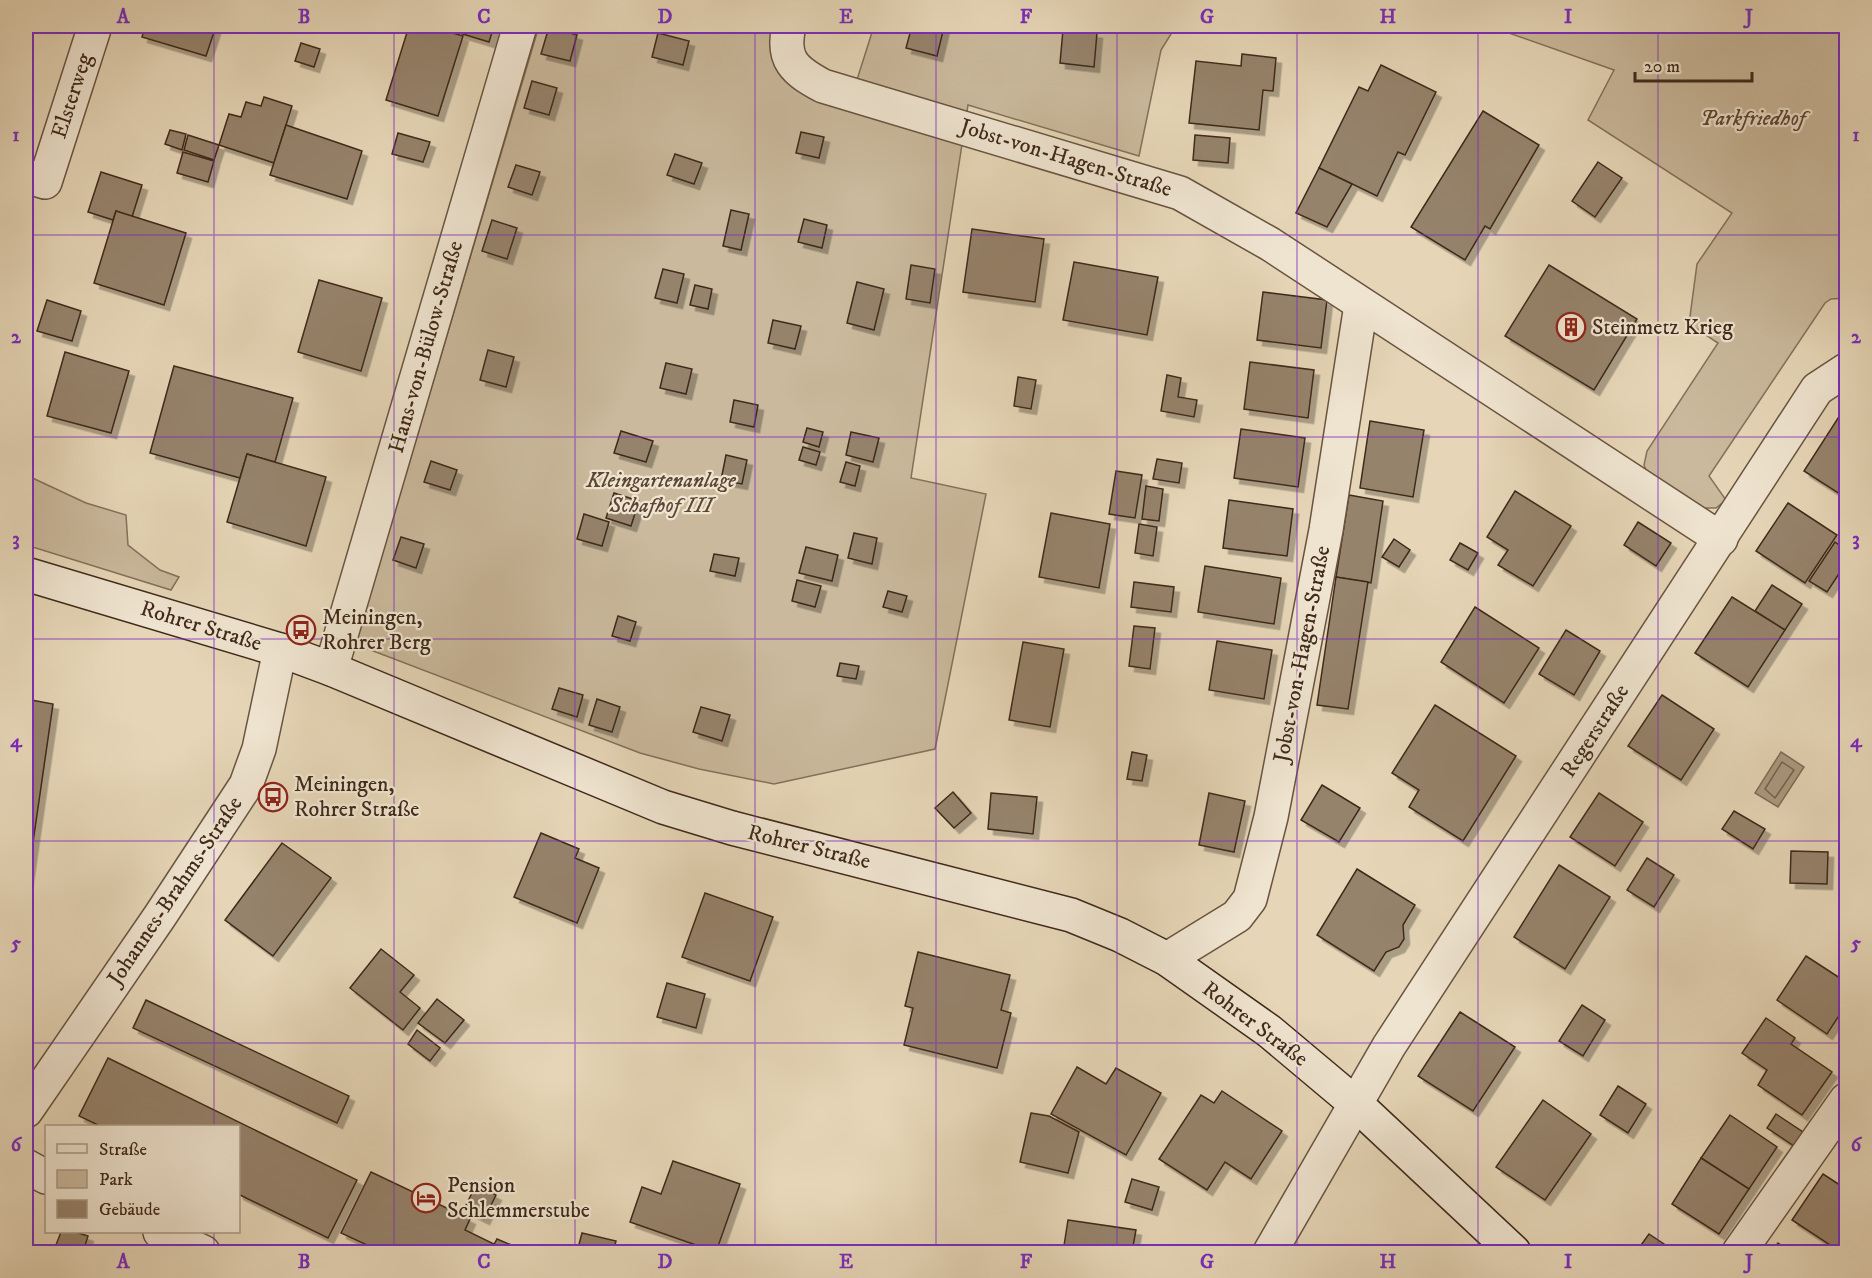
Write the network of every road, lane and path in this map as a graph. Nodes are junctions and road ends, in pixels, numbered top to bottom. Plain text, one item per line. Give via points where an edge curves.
1 (95, 26) edge
2 (520, 26) edge
3 (789, 26) edge
4 (26, 176) edge
5 (1361, 305) junction
6 (1846, 370) edge
7 (1720, 539) junction
8 (26, 574) edge
9 (280, 650) junction
10 (331, 669) junction
11 (1167, 959) junction
12 (1846, 1100) edge
13 (1356, 1104) junction
14 (26, 1111) edge
15 (26, 1166) edge
16 (45, 1176) edge
17 (162, 1233) edge
18 (203, 1252) edge
19 (1270, 1252) edge
20 (1514, 1252) edge
21 (1740, 1252) edge

1 - 4 street, Elsterweg via 45,182
2 - 10 street, Hans-von-Bülow-Straße
3 - 5 street, Jobst-von-Hagen-Straße via 786,52 800,73 824,86 1180,193 1270,244
5 - 7 street, Jobst-von-Hagen-Straße via 1520,405
5 - 11 street, Jobst-von-Hagen-Straße via 1324,542 1250,899 1237,916
6 - 7 street, Regerstraße via 1817,389
7 - 13 street, Regerstraße via 1389,1046
8 - 9 street, Rohrer Straße
9 - 10 street, Rohrer Straße
9 - 14 street, Johannes-Brahms-Straße via 259,749 246,785
10 - 11 street, Rohrer Straße via 663,807 1071,915
11 - 13 street, Rohrer Straße via 1269,1031
12 - 21 street
13 - 19 street, Regerstraße
13 - 20 street, Rohrer Straße
15 - 16 street
17 - 18 street

